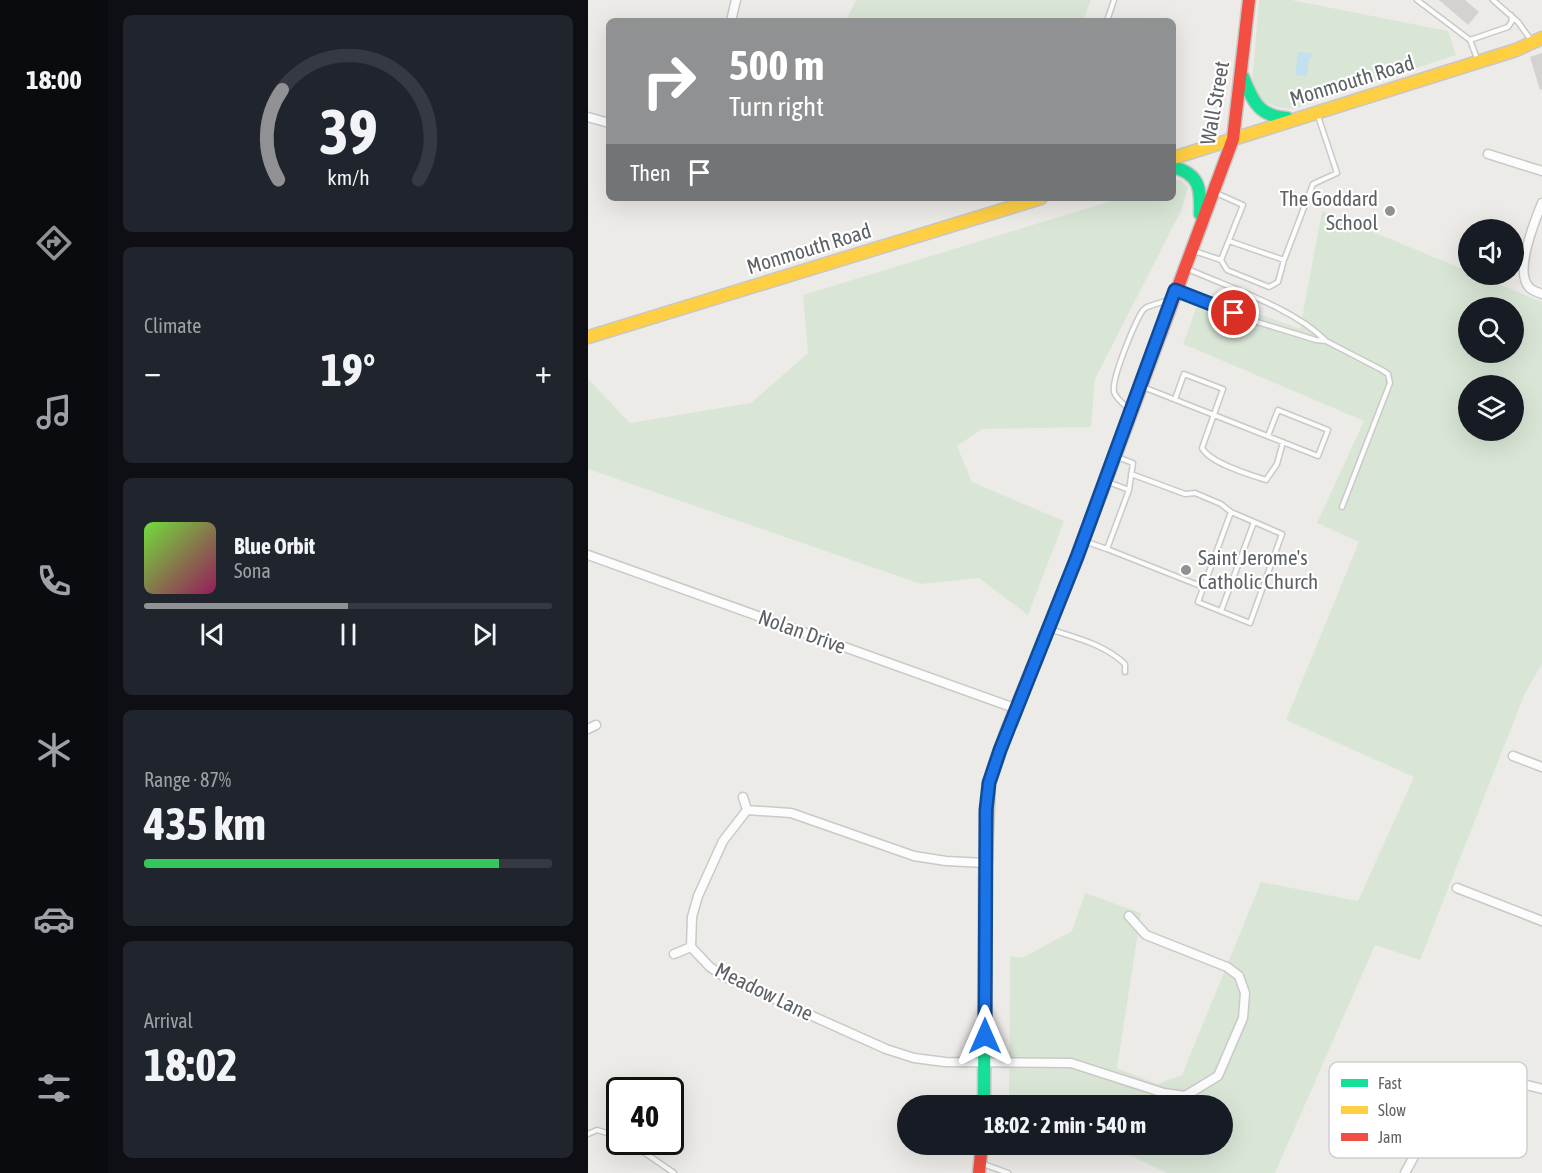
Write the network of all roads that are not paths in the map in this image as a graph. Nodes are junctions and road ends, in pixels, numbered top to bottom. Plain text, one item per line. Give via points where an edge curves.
1 (736, 0) edge
2 (1114, 0) edge
3 (1250, 0) edge
4 (1417, 0) edge
5 (1493, 0) edge
6 (1509, 14) junction
7 (732, 18) edge
8 (1108, 18) edge
9 (1470, 40) junction
10 (1539, 40) edge
11 (1478, 62) junction
12 (1242, 75) junction
13 (1316, 112) junction
14 (588, 117) edge
15 (1298, 118) junction
16 (606, 122) edge
17 (1233, 139) junction
18 (1488, 154) dead end
19 (1176, 157) edge
20 (1176, 168) edge
21 (1542, 171) edge
22 (1212, 191) junction
23 (1031, 201) edge
24 (1542, 203) edge
25 (1200, 224) junction
26 (1229, 241) junction
27 (1190, 250) junction
28 (1221, 260) junction
29 (1284, 260) junction
30 (1184, 267) junction
31 (1542, 294) edge
32 (1174, 295) junction
33 (588, 337) edge
34 (1326, 341) junction
35 (1140, 386) junction
36 (1175, 399) junction
37 (1130, 411) junction
38 (1213, 414) junction
39 (1268, 436) junction
40 (1283, 442) junction
41 (1114, 455) junction
42 (1131, 474) junction
43 (1104, 480) junction
44 (1129, 490) junction
45 (1342, 507) dead end
46 (1231, 512) junction
47 (1254, 522) junction
48 (1083, 541) junction
49 (1107, 549) junction
50 (588, 555) edge
51 (1203, 587) junction
52 (1221, 611) junction
53 (1048, 629) junction
54 (1125, 672) dead end
55 (1017, 709) junction
56 (1513, 756) dead end
57 (1542, 767) edge
58 (743, 797) dead end
59 (747, 810) junction
60 (985, 863) junction
61 (1457, 888) dead end
62 (1129, 916) dead end
63 (1542, 921) edge
64 (691, 947) junction
65 (674, 954) dead end
66 (984, 1063) junction
67 (1527, 1085) edge
68 (1542, 1089) edge
69 (984, 1095) edge
70 (606, 1133) edge
71 (588, 1134) edge
72 (648, 1155) edge
73 (1413, 1158) edge
74 (980, 1168) edge
75 (674, 1173) edge
76 (1008, 1173) edge
77 (1405, 1173) edge

1 - 7 street
2 - 8 lane
3 - 12 street, Wall Street
4 - 9 lane
5 - 6 lane
6 - 9 lane via 1512,21 1508,27
6 - 10 lane
9 - 11 lane
10 - 11 street, Monmouth Road
11 - 13 street, Monmouth Road
12 - 15 street via 1261,111 1275,118
12 - 17 street, Wall Street
13 - 15 street, Monmouth Road
13 - 29 lane via 1337,174 1313,184
14 - 16 street
15 - 17 street, Monmouth Road
17 - 19 street, Monmouth Road
17 - 22 street, Wall Street
18 - 21 street
20 - 25 street via 1190,172 1198,185
22 - 25 street, Wall Street
22 - 26 lane via 1243,205
23 - 33 street, Monmouth Road
24 - 31 street via 1523,271 1528,287
25 - 27 street, Wall Street
26 - 28 lane
26 - 29 lane
27 - 28 lane
27 - 30 street, Wall Street
28 - 29 lane via 1227,270 1269,287 1278,282
30 - 32 street, Wall Street
30 - 34 lane via 1260,300 1315,330
32 - 34 lane
32 - 35 street, Wall Street
32 - 37 lane via 1143,310 1126,346 1114,389 1116,397
34 - 45 lane via 1382,370 1388,374 1390,383
35 - 36 lane
35 - 37 street, Wall Street
36 - 38 lane
36 - 38 lane via 1184,374 1223,388
37 - 41 street, Wall Street
38 - 39 lane
38 - 40 lane via 1202,448 1205,454 1252,476 1266,480 1277,464
39 - 40 lane
39 - 40 lane via 1278,410 1328,430 1318,456
41 - 42 lane via 1133,463
41 - 43 street, Wall Street
42 - 44 lane
42 - 46 lane via 1185,495 1195,493
43 - 44 lane
43 - 48 street, Wall Street
44 - 49 lane
46 - 47 lane
46 - 51 lane
47 - 52 lane
47 - 52 lane via 1282,534 1250,623
48 - 49 lane
48 - 53 street, Wall Street
49 - 51 lane
50 - 55 street, Nolan Drive
51 - 52 lane via 1198,602
53 - 54 lane via 1114,654 1125,664
53 - 55 street, Wall Street
55 - 60 street, Wall Street via 989,783
56 - 57 street
58 - 59 street
59 - 60 street via 791,813 914,856
59 - 64 street via 723,841 698,896 692,916
60 - 66 street, Wall Street
61 - 63 street
62 - 66 street, Meadow Lane via 1146,935 1227,967 1239,976 1245,993 1243,1018 1218,1076 1185,1096 1071,1063
64 - 65 street
64 - 66 street, Meadow Lane via 723,976 886,1049 929,1060
66 - 69 street, Wall Street
67 - 68 street
70 - 71 lane via 597,1130
72 - 75 lane
73 - 77 street
74 - 76 lane

